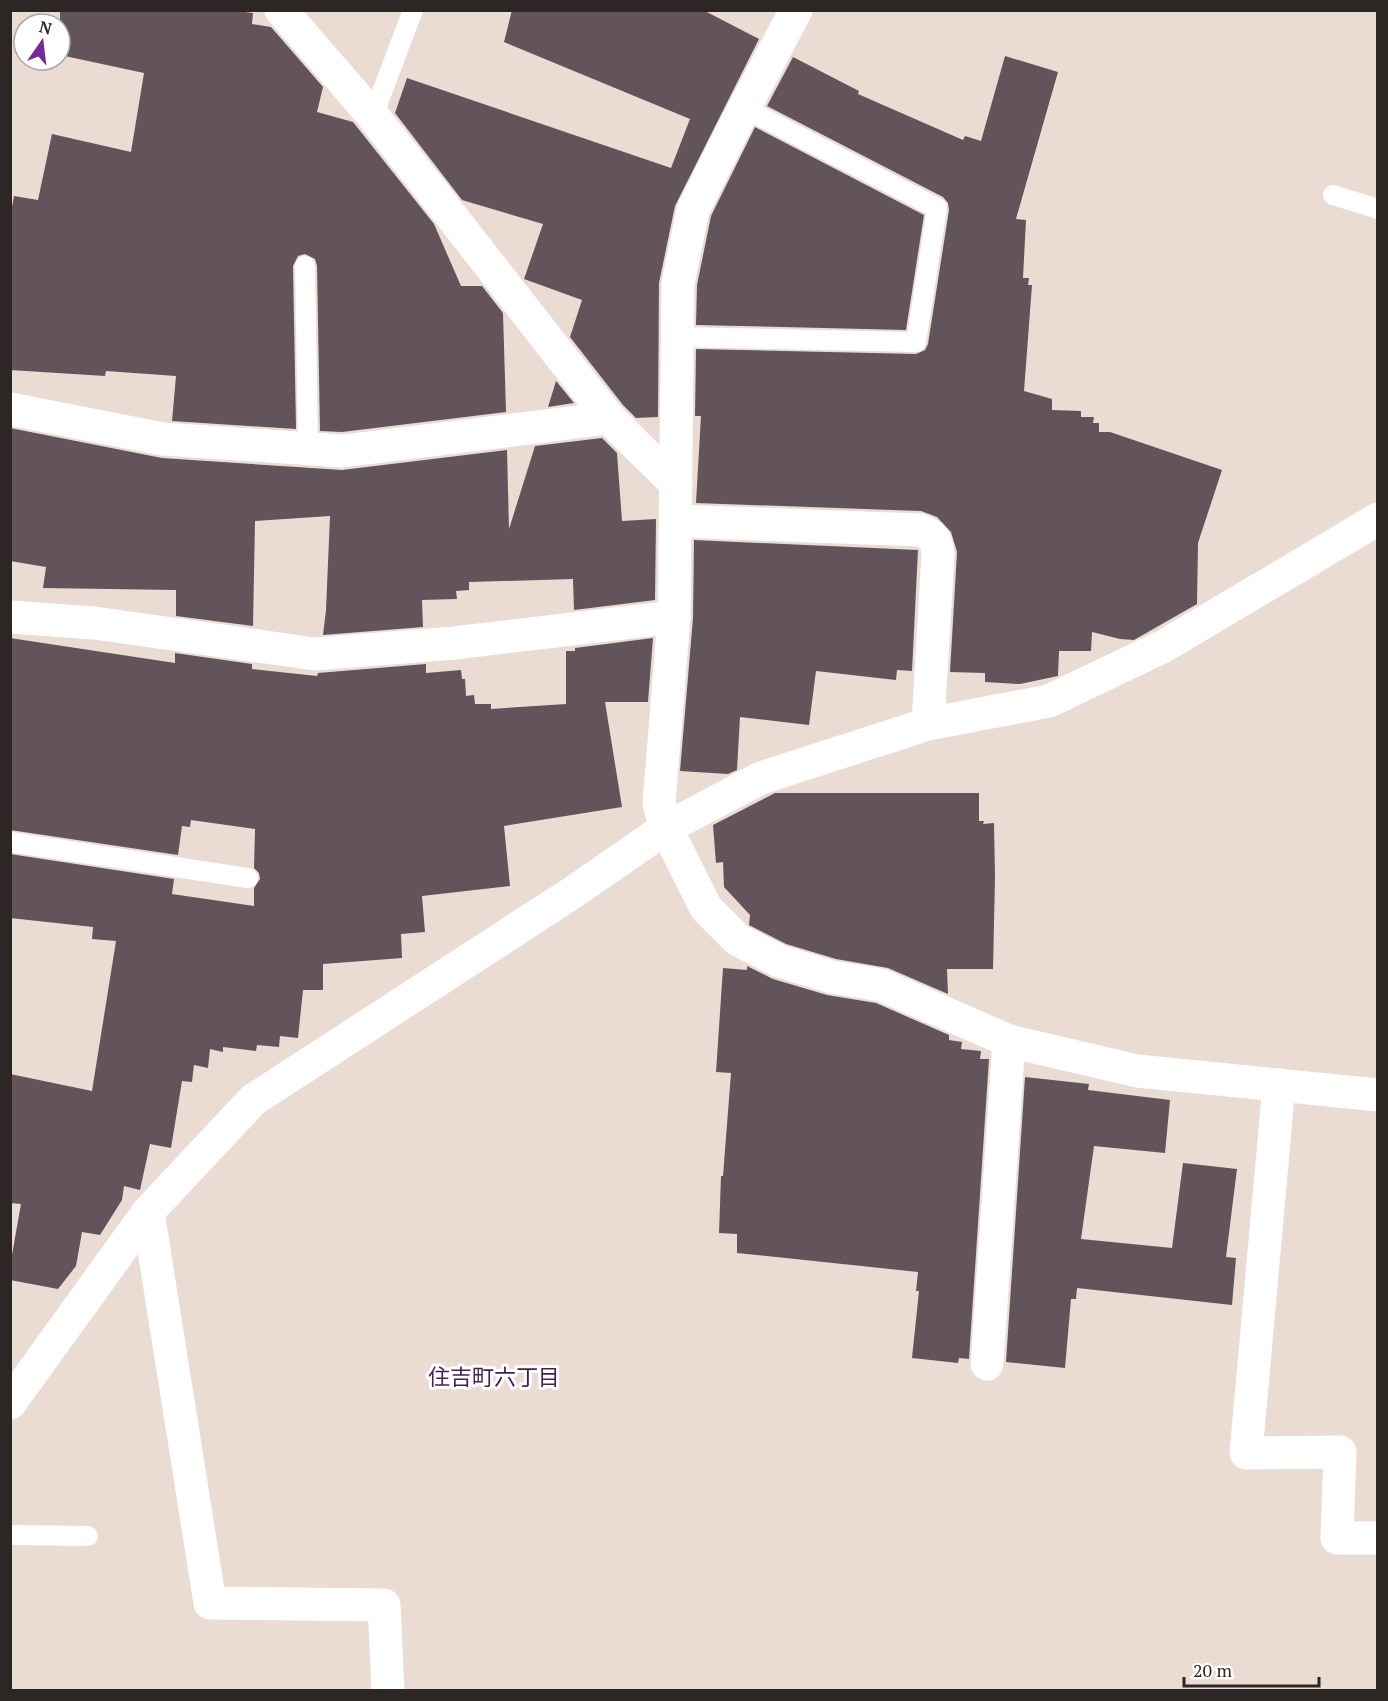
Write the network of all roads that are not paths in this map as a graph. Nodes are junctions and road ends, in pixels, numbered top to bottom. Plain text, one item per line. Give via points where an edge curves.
1 (281, 10) edge
2 (413, 10) edge
3 (796, 10) edge
4 (744, 108) junction
5 (373, 116) junction
6 (1333, 195) dead end
7 (1377, 209) edge
8 (305, 266) dead end
9 (678, 337) junction
10 (10, 409) edge
11 (609, 418) junction
12 (308, 448) junction
13 (676, 484) junction
14 (1377, 519) edge
15 (676, 521) junction
16 (10, 617) edge
17 (674, 617) junction
18 (928, 724) junction
19 (666, 828) junction
20 (10, 842) edge
21 (248, 878) dead end
22 (1009, 1041) junction
23 (1279, 1085) junction
24 (1377, 1095) edge
25 (148, 1212) junction
26 (987, 1364) dead end
27 (10, 1403) edge
28 (10, 1535) edge
29 (88, 1536) dead end
30 (1377, 1538) edge
31 (388, 1690) edge

1 - 5 street
2 - 5 lane
3 - 4 street
4 - 9 street via 693,210 678,283
4 - 9 lane via 937,208 916,342
5 - 11 street
6 - 7 lane
8 - 12 lane
9 - 13 street
10 - 12 street via 164,439
11 - 12 street via 343,451
11 - 13 street
13 - 15 street
14 - 18 street via 1164,646 1049,701
15 - 17 street
15 - 18 street via 920,530 932,535 938,554
16 - 17 street via 94,623 315,654 454,643
17 - 19 street via 659,804
18 - 19 street via 761,778
19 - 22 street via 706,908 738,939 779,961 832,977 881,985
19 - 25 street via 253,1100
20 - 21 lane
22 - 23 street via 1137,1071
22 - 26 street
23 - 24 street
23 - 30 street via 1246,1453 1340,1452 1337,1538
25 - 27 street
25 - 31 street via 210,1604 384,1605
28 - 29 lane

